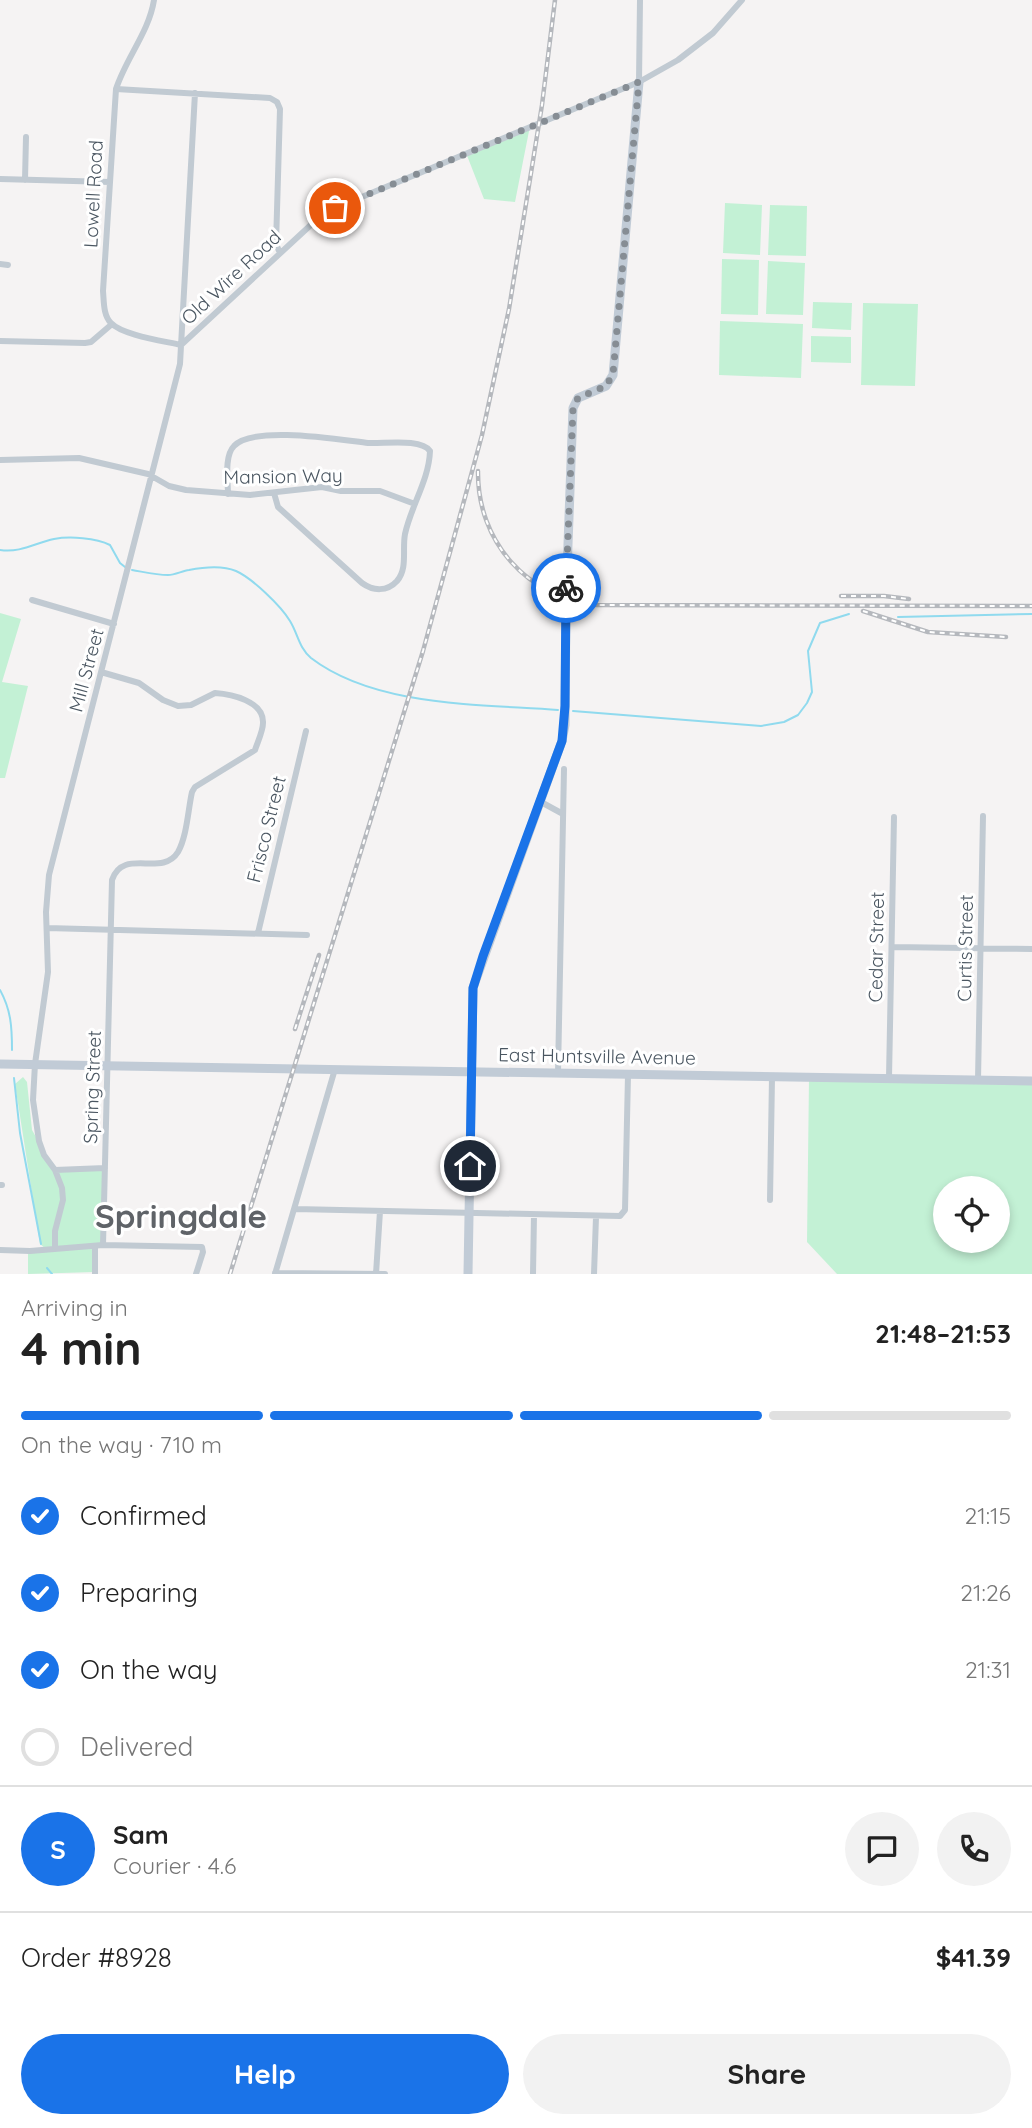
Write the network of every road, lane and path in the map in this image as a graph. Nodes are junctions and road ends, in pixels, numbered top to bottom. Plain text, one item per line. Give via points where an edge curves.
1 (154, 0) edge
2 (640, 0) edge
3 (743, 0) edge
4 (639, 82) junction
5 (116, 89) junction
6 (195, 93) junction
7 (26, 137) dead end
8 (0, 179) edge
9 (25, 180) junction
10 (110, 182) junction
11 (279, 253) junction
12 (111, 324) junction
13 (0, 341) edge
14 (181, 345) junction
15 (0, 460) edge
16 (152, 477) junction
17 (274, 493) junction
18 (228, 494) junction
19 (415, 504) junction
20 (32, 600) dead end
21 (114, 624) junction
22 (101, 673) junction
23 (306, 731) dead end
24 (564, 769) dead end
25 (541, 802) junction
26 (563, 814) junction
27 (983, 816) dead end
28 (894, 817) dead end
29 (47, 928) junction
30 (112, 929) junction
31 (258, 933) junction
32 (307, 935) dead end
33 (892, 947) junction
34 (981, 948) junction
35 (1032, 949) edge
36 (0, 1064) edge
37 (35, 1064) junction
38 (109, 1065) junction
39 (335, 1069) junction
40 (470, 1071) junction
41 (558, 1073) junction
42 (628, 1075) junction
43 (772, 1077) junction
44 (889, 1079) junction
45 (978, 1080) junction
46 (1032, 1082) edge
47 (105, 1168) junction
48 (55, 1170) junction
49 (771, 1200) dead end
50 (295, 1209) junction
51 (380, 1211) junction
52 (469, 1214) junction
53 (534, 1215) junction
54 (596, 1216) junction
55 (99, 1246) junction
56 (55, 1249) junction
57 (0, 1250) edge
58 (275, 1273) edge
59 (95, 1274) edge
60 (196, 1274) edge
61 (310, 1274) edge
62 (376, 1274) edge
63 (385, 1274) edge
64 (468, 1274) edge
65 (533, 1274) edge
66 (594, 1274) edge

1 - 5 street, Lowell Road
2 - 4 street
3 - 4 street, Old Wire Road via 713,33
4 - 11 street, Old Wire Road via 328,211
4 - 25 street via 613,374 606,386 578,398 573,408 565,706 562,741
5 - 6 street
5 - 10 street, Lowell Road
6 - 11 street via 277,102
6 - 14 street, Mill Street
7 - 9 street
8 - 9 street
9 - 10 street
10 - 12 street, Lowell Road via 103,291
11 - 14 street, Old Wire Road
12 - 13 street via 85,343
12 - 14 street
14 - 16 street, Mill Street
15 - 16 street, Mansion Way via 79,458
16 - 18 street, Mansion Way via 177,489
16 - 21 street, Mill Street
17 - 18 street, Mansion Way
17 - 19 street, Mansion Way via 322,488 372,491
17 - 19 street via 283,512 373,589 392,585 401,575
18 - 19 street via 229,457 234,445 283,435 313,436 421,444 429,449
20 - 21 street
21 - 22 street, Mill Street
22 - 29 street, Mill Street via 49,875
22 - 30 street, Spring Street via 138,683 178,706 215,693 240,699 255,705 263,721 255,750 195,787 173,858 161,863 124,864 114,873
23 - 31 street, Frisco Street
24 - 26 street
25 - 26 street
25 - 40 street via 473,988
26 - 41 street
27 - 34 street, Curtis Street
28 - 33 street, Cedar Street
29 - 30 street
29 - 37 street, Mill Street via 48,972
30 - 31 street
30 - 38 street, Spring Street
31 - 32 street
33 - 34 street
33 - 44 street, Cedar Street
34 - 35 street
34 - 45 street, Curtis Street
36 - 37 street, East Huntsville Avenue
37 - 38 street, East Huntsville Avenue
37 - 48 street, Mill Street via 33,1100 39,1141
38 - 39 street, East Huntsville Avenue
38 - 47 street, Spring Street
39 - 40 street, East Huntsville Avenue
39 - 50 street
40 - 41 street, East Huntsville Avenue
40 - 52 street
41 - 42 street, East Huntsville Avenue
42 - 43 street, East Huntsville Avenue
42 - 54 street via 625,1210 623,1215
43 - 44 street, East Huntsville Avenue
43 - 49 street
44 - 45 street, East Huntsville Avenue
45 - 46 street, East Huntsville Avenue
47 - 48 street
47 - 55 street, Spring Street
48 - 56 street, Mill Street via 63,1200
50 - 51 street
50 - 58 street
51 - 52 street
51 - 62 street
52 - 53 street
52 - 64 street
53 - 54 street
53 - 65 street
54 - 66 street
55 - 56 street
55 - 59 street, Spring Street
55 - 60 street via 202,1247
56 - 57 street
58 - 61 street
61 - 62 street
62 - 63 street

